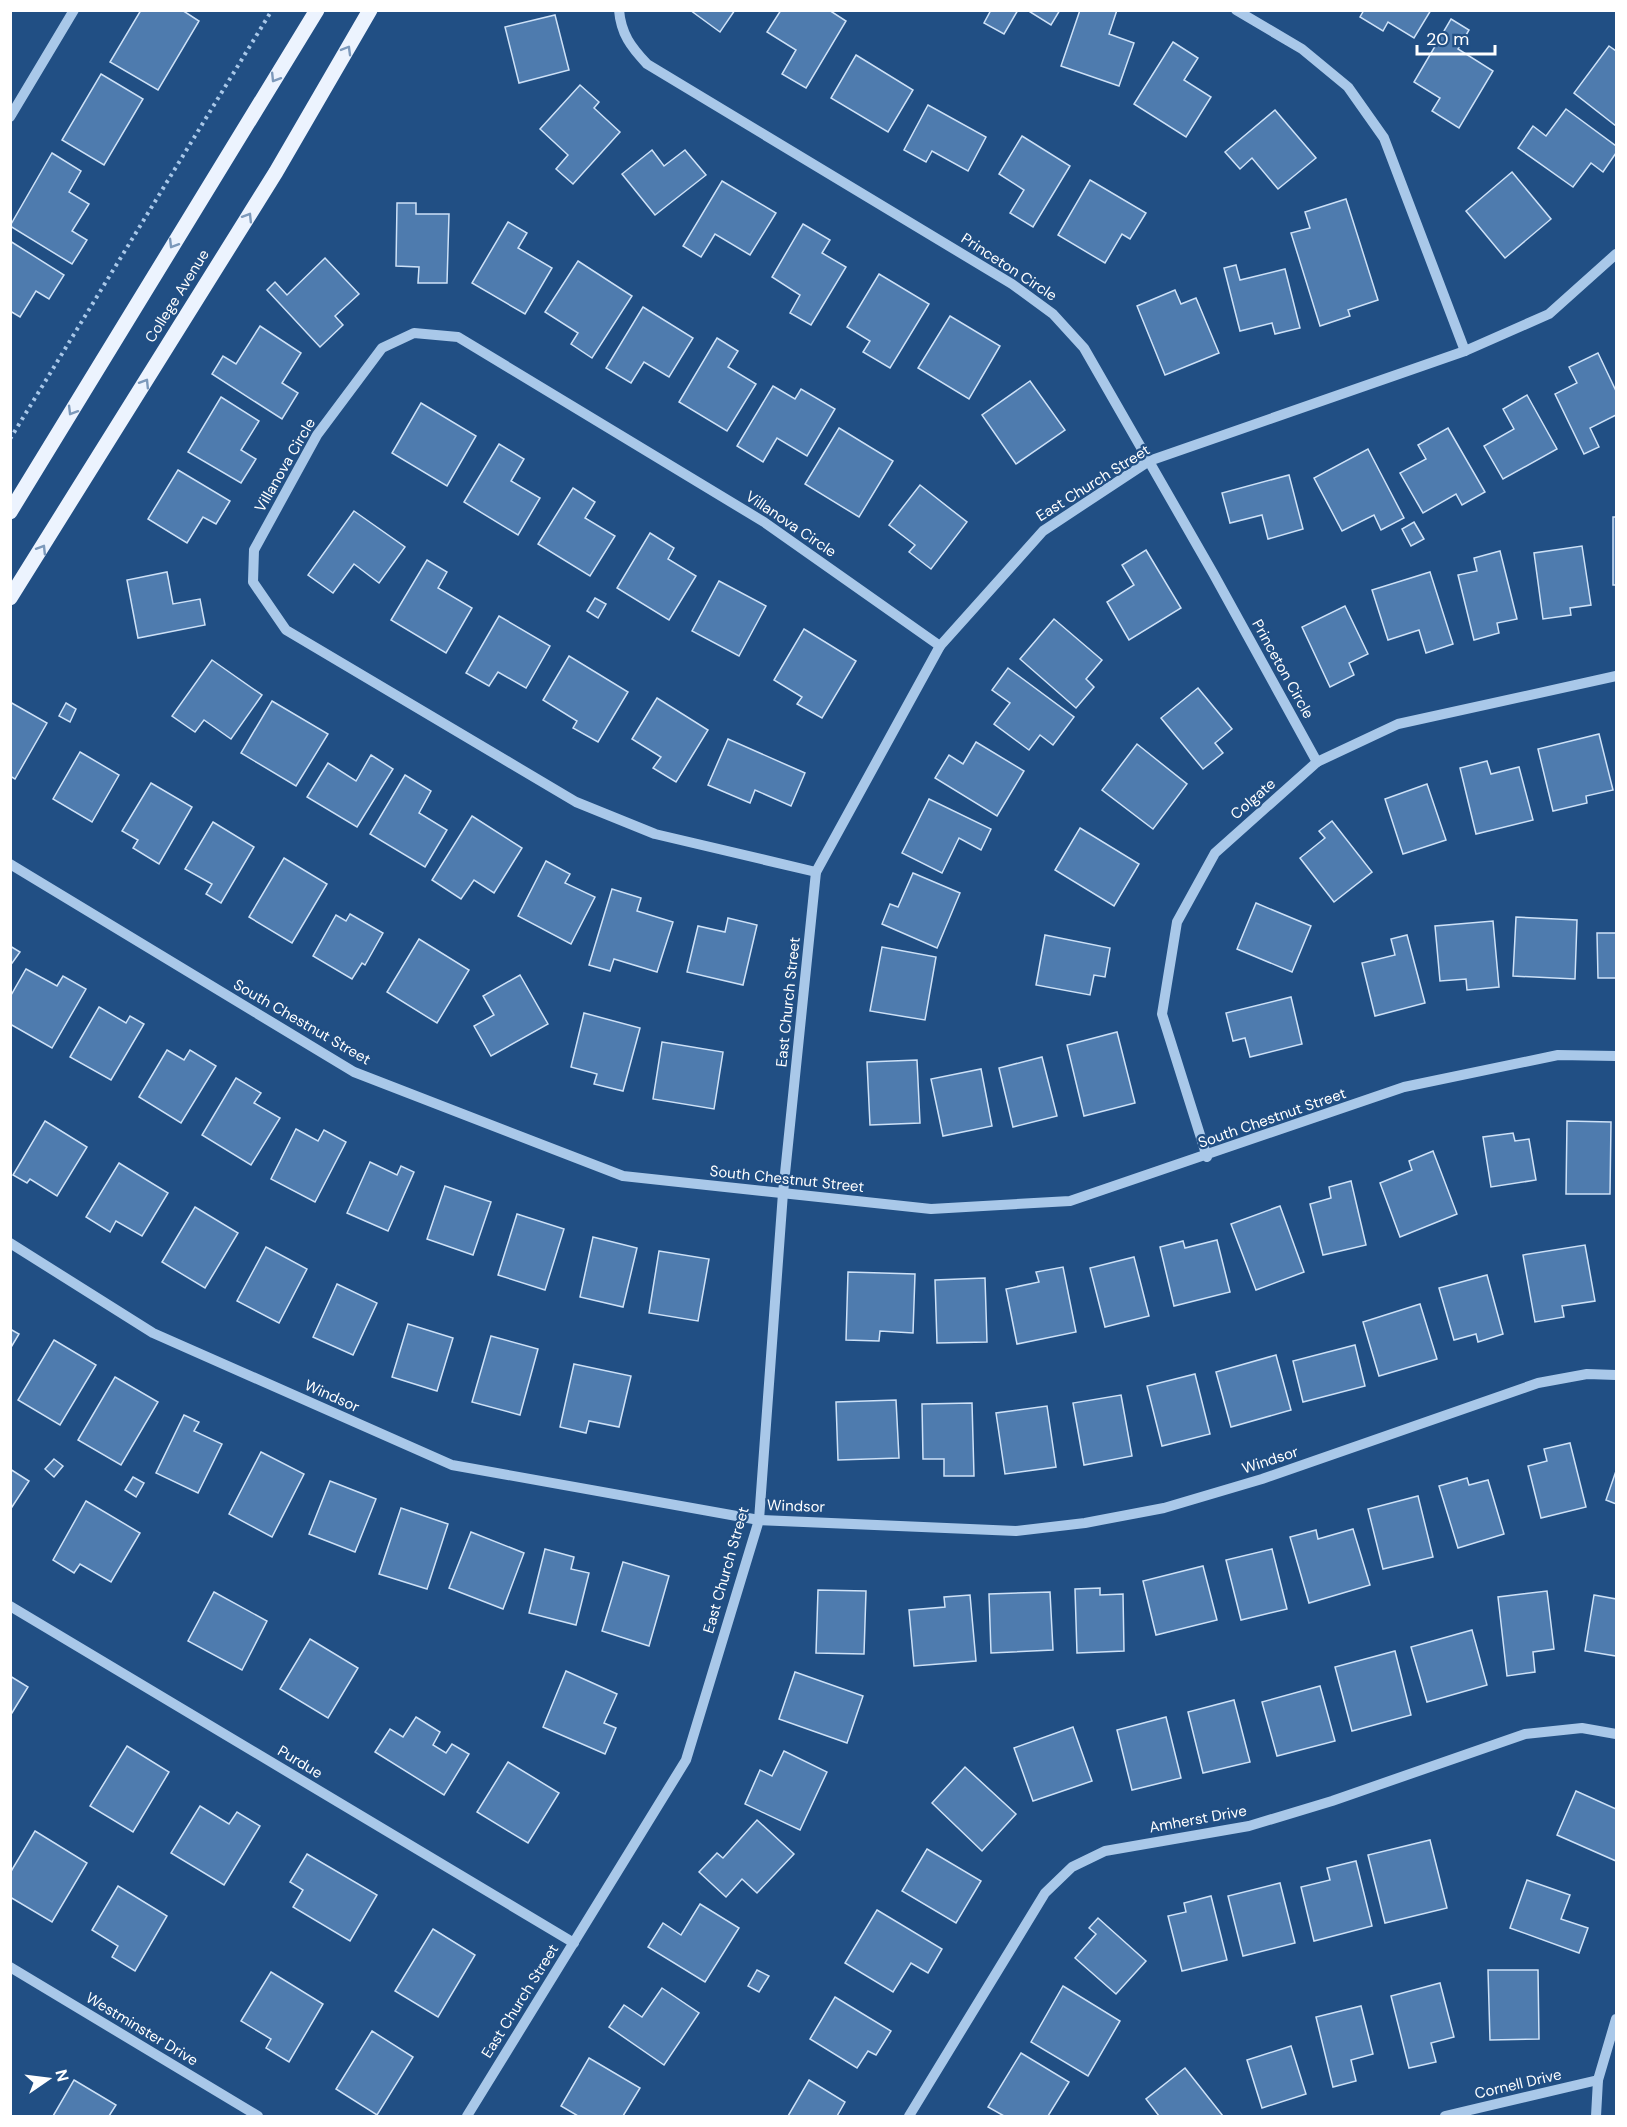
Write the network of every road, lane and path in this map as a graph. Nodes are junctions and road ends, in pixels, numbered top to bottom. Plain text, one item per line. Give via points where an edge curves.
1 (74, 10) edge
2 (272, 10) edge
3 (316, 10) edge
4 (370, 10) edge
5 (619, 10) edge
6 (1236, 10) edge
7 (10, 117) edge
8 (1617, 254) edge
9 (1465, 351) junction
10 (10, 439) edge
11 (1149, 461) junction
12 (10, 512) edge
13 (10, 598) edge
14 (940, 646) junction
15 (1617, 676) edge
16 (1317, 762) junction
17 (10, 864) edge
18 (816, 872) junction
19 (1617, 1056) edge
20 (1207, 1157) junction
21 (783, 1193) junction
22 (10, 1243) edge
23 (1617, 1375) edge
24 (759, 1520) junction
25 (10, 1606) edge
26 (1617, 1734) edge
27 (574, 1943) junction
28 (10, 1967) edge
29 (1617, 2019) edge
30 (1598, 2080) junction
31 (258, 2116) edge
32 (467, 2116) edge
33 (909, 2116) edge
34 (1445, 2116) edge
35 (1596, 2116) edge

1 - 7 street
2 - 10 path
3 -> 12 main road, College Avenue
13 -> 4 main road, College Avenue via 276,172
5 - 11 street, Princeton Circle via 620,29 647,64 1012,284 1053,314 1084,348
6 - 9 street via 1302,49 1348,87 1384,138
8 - 9 street, East Church Street via 1550,314
9 - 11 street, East Church Street
11 - 14 street, East Church Street via 1043,531
11 - 16 street, Princeton Circle
14 - 18 street, East Church Street
14 - 18 street, Villanova Circle via 764,522 458,337 414,333 382,348 317,435 254,550 253,582 286,630 586,806 655,834
15 - 16 street, Colgate via 1398,724
16 - 20 street, Colgate via 1215,853 1177,922 1162,1014
17 - 21 street, South Chestnut Street via 354,1072 623,1176
18 - 21 street, East Church Street
19 - 20 street, South Chestnut Street via 1558,1055 1404,1087
20 - 21 street, South Chestnut Street via 1070,1201 931,1209
21 - 24 street, East Church Street
22 - 24 street, Windsor via 153,1333 452,1465
23 - 24 street, Windsor via 1587,1374 1538,1383 1262,1479 1164,1508 1085,1523 1016,1531
24 - 27 street, East Church Street via 686,1760
25 - 27 street, Purdue
26 - 33 street, Amherst Drive via 1582,1728 1525,1734 1249,1826 1105,1851 1072,1867 1045,1893
27 - 32 street, East Church Street
28 - 31 street, Westminster Drive
29 - 30 street
30 - 34 street, Cornell Drive
30 - 35 street

